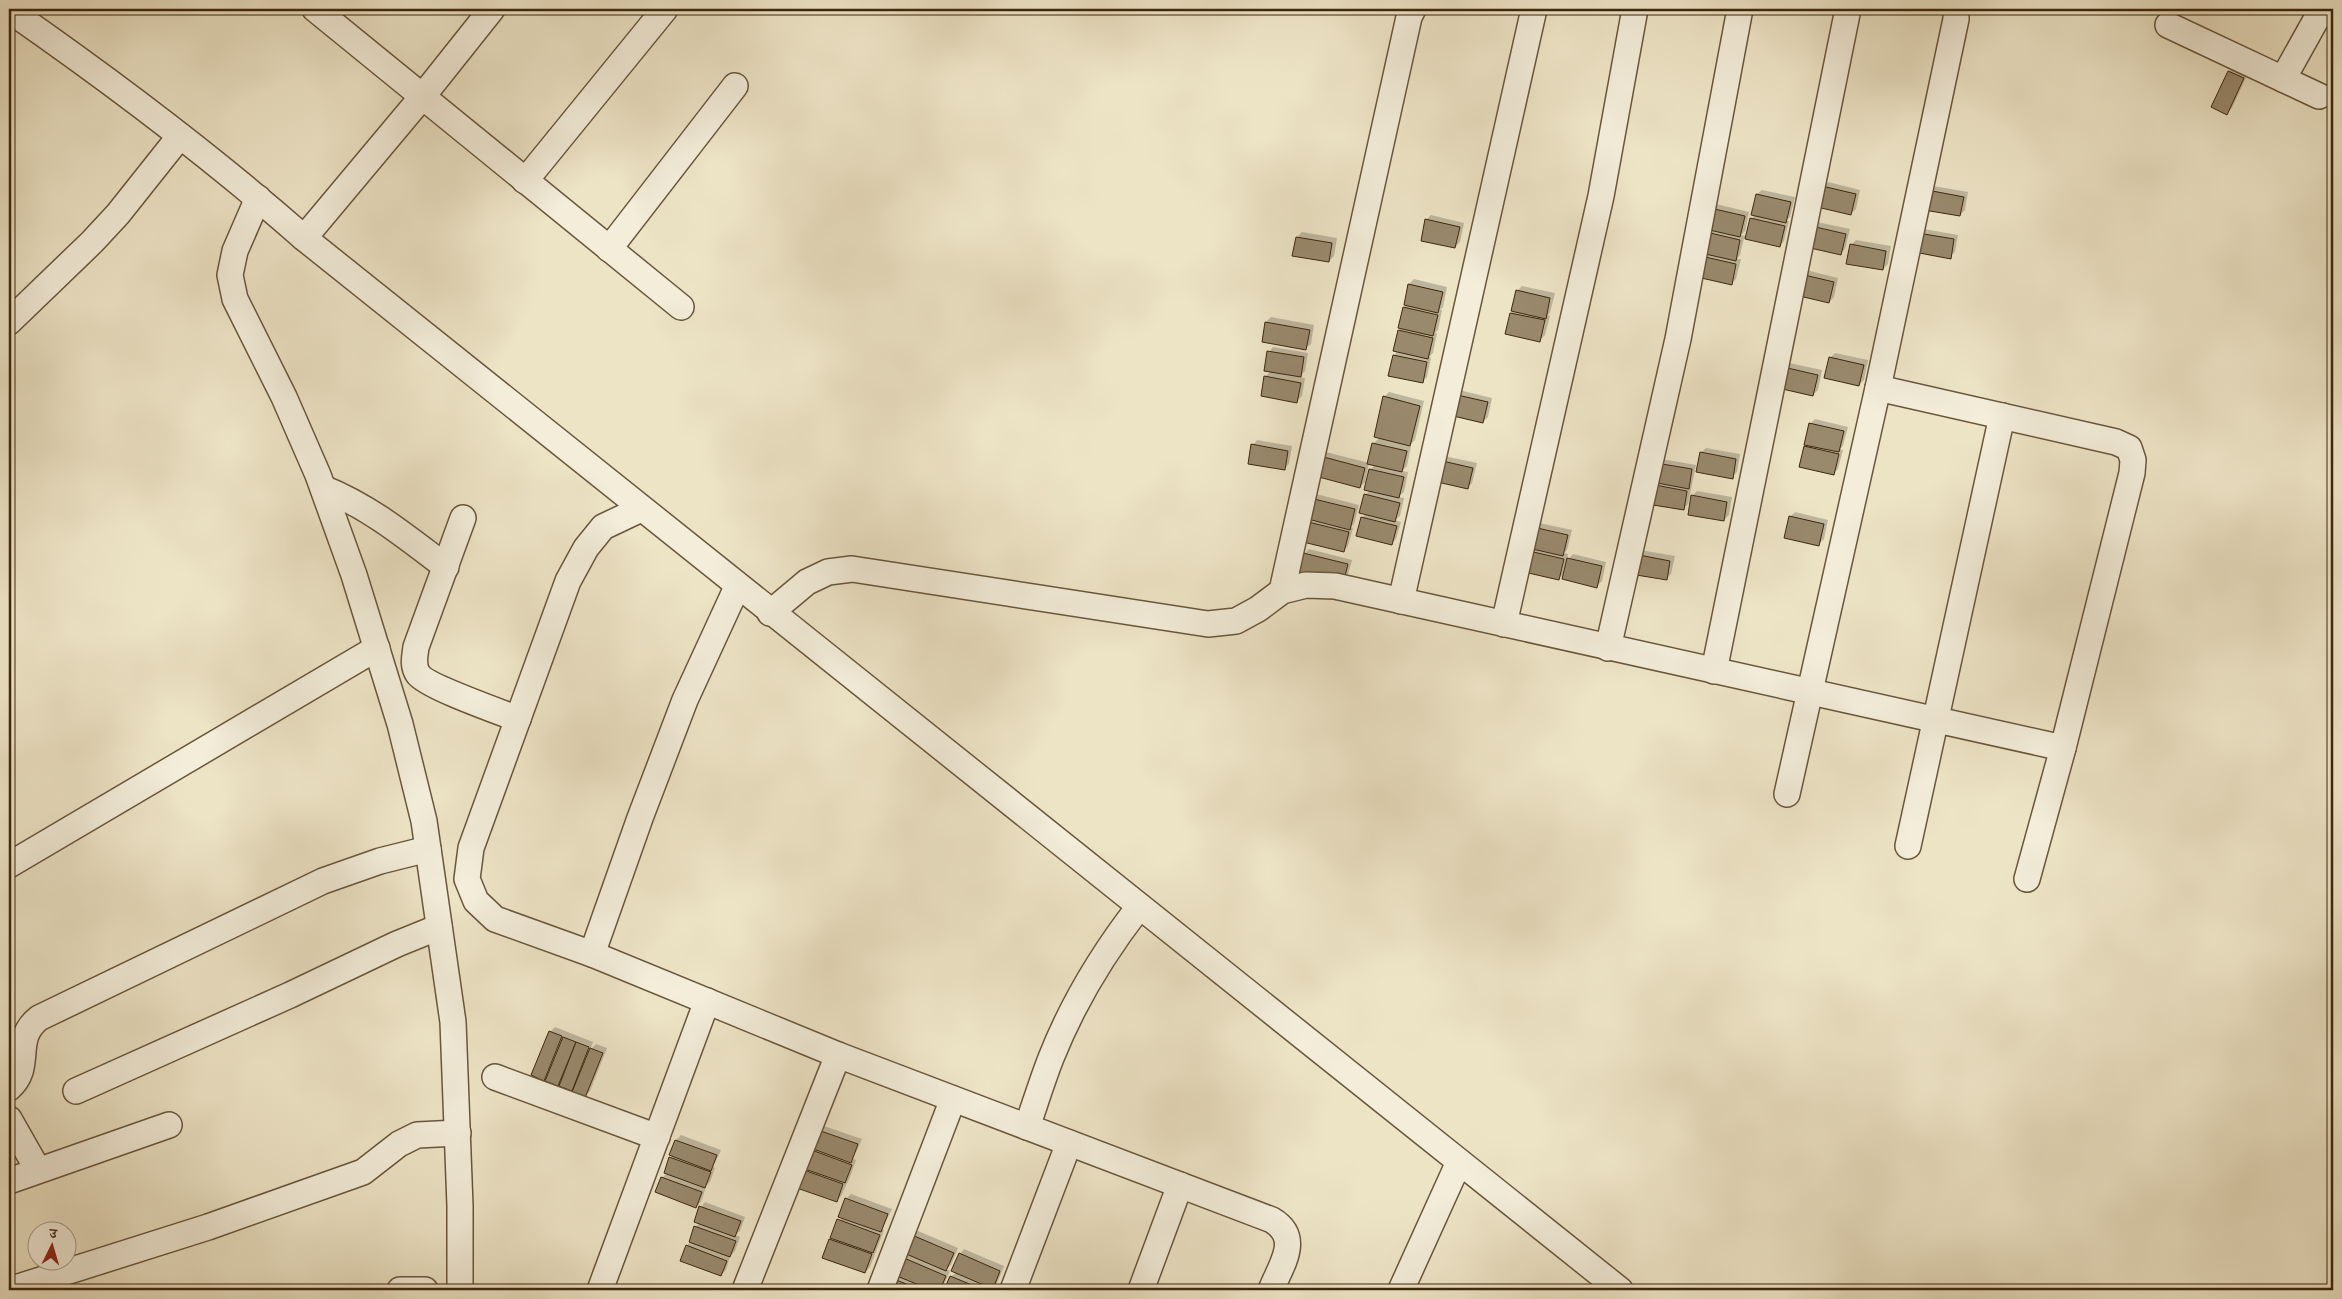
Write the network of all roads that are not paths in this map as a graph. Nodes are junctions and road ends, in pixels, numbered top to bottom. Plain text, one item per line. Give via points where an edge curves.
1 (492, 9) edge
2 (665, 9) edge
3 (1413, 9) edge
4 (1534, 9) edge
5 (1635, 9) edge
6 (1740, 9) edge
7 (1848, 9) edge
8 (1956, 9) edge
9 (2322, 9) edge
10 (9, 10) edge
11 (319, 10) edge
12 (2168, 25) dead end
13 (2283, 79) junction
14 (735, 86) dead end
15 (2319, 96) dead end
16 (422, 97) junction
17 (180, 136) junction
18 (525, 181) junction
19 (258, 198) junction
20 (304, 238) junction
21 (609, 249) junction
22 (680, 307) dead end
23 (9, 322) edge
24 (1878, 388) junction
25 (2002, 416) junction
26 (323, 488) junction
27 (641, 509) junction
28 (463, 518) dead end
29 (446, 567) junction
30 (738, 587) junction
31 (1282, 591) junction
32 (1401, 602) junction
33 (770, 613) junction
34 (1504, 624) junction
35 (377, 648) junction
36 (1608, 648) junction
37 (1714, 671) junction
38 (1810, 693) junction
39 (518, 719) junction
40 (1936, 720) junction
41 (2063, 748) junction
42 (1787, 794) dead end
43 (1908, 846) dead end
44 (428, 849) junction
45 (9, 865) edge
46 (2027, 879) dead end
47 (1139, 907) junction
48 (440, 927) junction
49 (592, 954) junction
50 (707, 1001) junction
51 (838, 1055) junction
52 (495, 1077) dead end
53 (9, 1088) edge
54 (76, 1091) dead end
55 (953, 1099) junction
56 (9, 1119) edge
57 (169, 1125) dead end
58 (1027, 1127) junction
59 (458, 1134) junction
60 (657, 1137) junction
61 (1069, 1143) junction
62 (1459, 1162) junction
63 (38, 1170) junction
64 (9, 1181) edge
65 (1180, 1185) junction
66 (9, 1290) edge
67 (400, 1290) edge
68 (426, 1290) edge
69 (460, 1290) edge
70 (600, 1290) edge
71 (745, 1290) edge
72 (880, 1290) edge
73 (1013, 1290) edge
74 (1141, 1290) edge
75 (1271, 1290) edge
76 (1401, 1290) edge
77 (1620, 1290) edge

1 - 16 street
2 - 18 street
3 - 31 street
4 - 32 street
5 - 34 street via 1601,196
6 - 36 street via 1678,339
7 - 37 street
8 - 24 street
9 - 13 street
10 - 17 street
11 - 16 street
12 - 13 street
13 - 15 street
14 - 21 street
16 - 18 street
16 - 20 street
17 - 19 street
17 - 23 street via 105,228
18 - 21 street
19 - 20 street
19 - 26 street via 235,251 230,275 235,299 284,396
20 - 27 street
21 - 22 street
24 - 25 street
24 - 38 street
25 - 40 street
25 - 41 street via 2116,442 2129,448 2133,460
26 - 29 street via 350,498 375,513
26 - 35 street
27 - 30 street
27 - 39 street via 603,527 586,548 568,581
28 - 29 street
29 - 39 street via 416,647 414,662 418,675
30 - 33 street
30 - 49 street via 685,700
31 - 32 street via 1306,585 1335,586
31 - 33 street via 1236,620 1208,624 852,570 828,572 807,582
32 - 34 street
33 - 47 street
34 - 36 street
35 - 44 street via 400,724
35 - 45 street
36 - 37 street
37 - 38 street
38 - 40 street
38 - 42 street
39 - 49 street via 471,848 467,879 476,901 495,919
40 - 41 street
40 - 43 street
41 - 46 street
44 - 48 street
44 - 53 street via 380,861 323,881 39,1018 24,1034 22,1066
47 - 58 street via 1118,935 1075,1008 1051,1057
47 - 62 street
48 - 54 street
48 - 59 street via 453,1022
49 - 50 street
50 - 51 street
50 - 60 street
51 - 55 street
51 - 71 street
52 - 60 street
55 - 58 street
55 - 72 street
56 - 63 street
57 - 63 street
58 - 61 street
59 - 66 street via 417,1135 399,1144 363,1172 208,1227
59 - 69 street
60 - 70 street
61 - 65 street
61 - 73 street
62 - 76 street
62 - 77 street
63 - 64 street
65 - 74 street
65 - 75 street via 1282,1226 1288,1238 1288,1248
67 - 68 street

